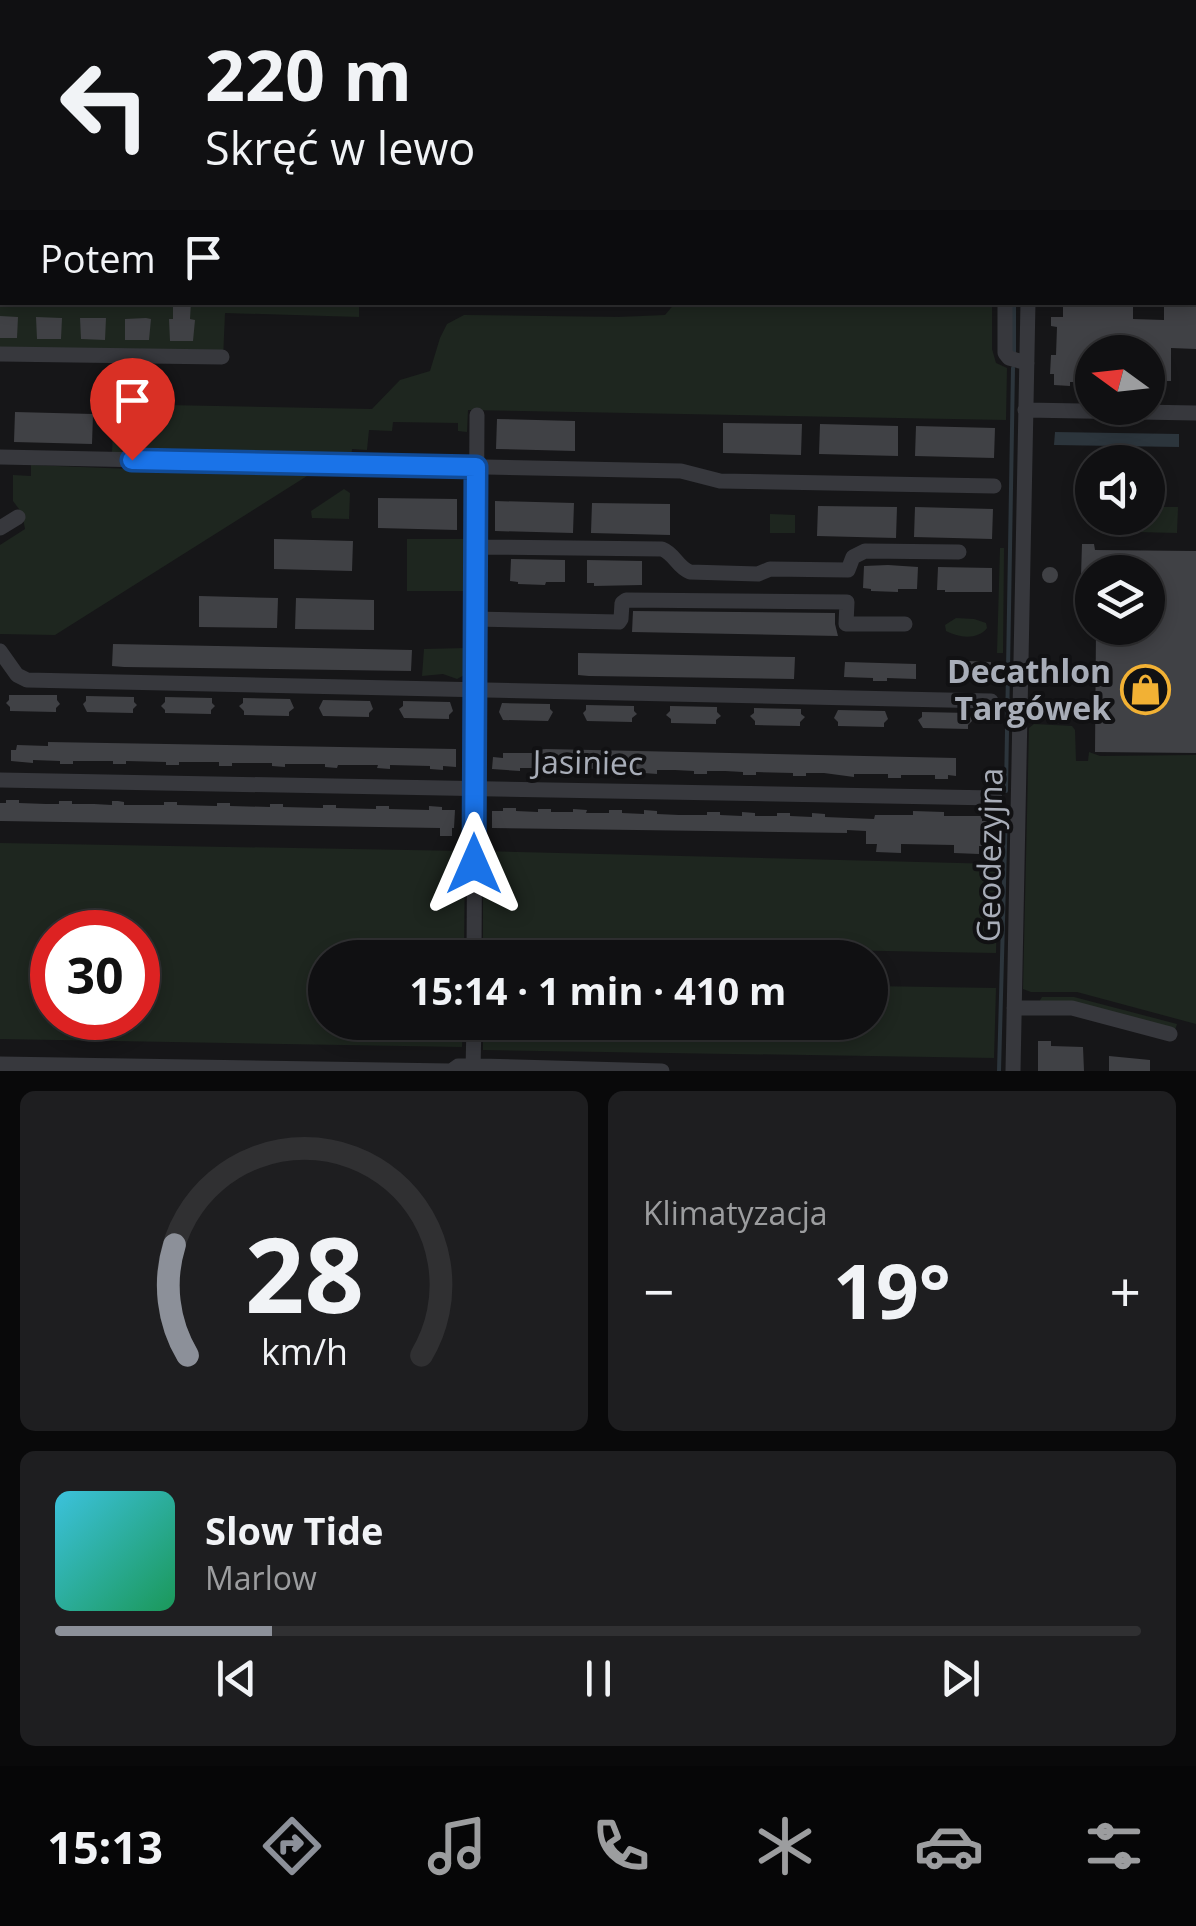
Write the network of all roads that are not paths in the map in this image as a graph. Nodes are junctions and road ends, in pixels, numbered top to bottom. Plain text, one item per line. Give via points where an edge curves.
1 (1005, 305) edge
2 (1028, 305) edge
3 (0, 354) edge
4 (222, 357) dead end
5 (1026, 362) junction
6 (1026, 410) junction
7 (1196, 413) edge
8 (477, 415) dead end
9 (0, 457) edge
10 (471, 467) junction
11 (994, 486) dead end
12 (18, 517) dead end
13 (0, 528) edge
14 (476, 548) junction
15 (960, 552) dead end
16 (476, 619) junction
17 (904, 624) dead end
18 (0, 651) edge
19 (475, 688) junction
20 (991, 700) dead end
21 (0, 780) edge
22 (474, 788) junction
23 (995, 798) dead end
24 (474, 940) edge
25 (1014, 1008) junction
26 (1170, 1034) dead end
27 (474, 1040) edge
28 (0, 1064) edge
29 (473, 1069) edge
30 (662, 1071) edge
31 (1013, 1071) edge

1 - 5 street via 1005,353
2 - 5 street, Geodezyjna
3 - 4 street
5 - 6 street, Geodezyjna
6 - 7 street
6 - 25 street, Geodezyjna
8 - 10 street
9 - 10 street
10 - 11 street
10 - 14 street
12 - 13 street
14 - 15 street via 662,549 690,572 758,574 848,570 866,550
14 - 16 street
16 - 17 street via 619,622 626,600 717,600 847,602 846,624
16 - 19 street
18 - 19 street via 28,680
19 - 20 street
19 - 22 street
21 - 22 street, Jasiniec
22 - 23 street, Jasiniec
22 - 24 street
25 - 26 street via 1072,1008
25 - 31 street, Geodezyjna
27 - 29 street
28 - 29 street
29 - 30 street

